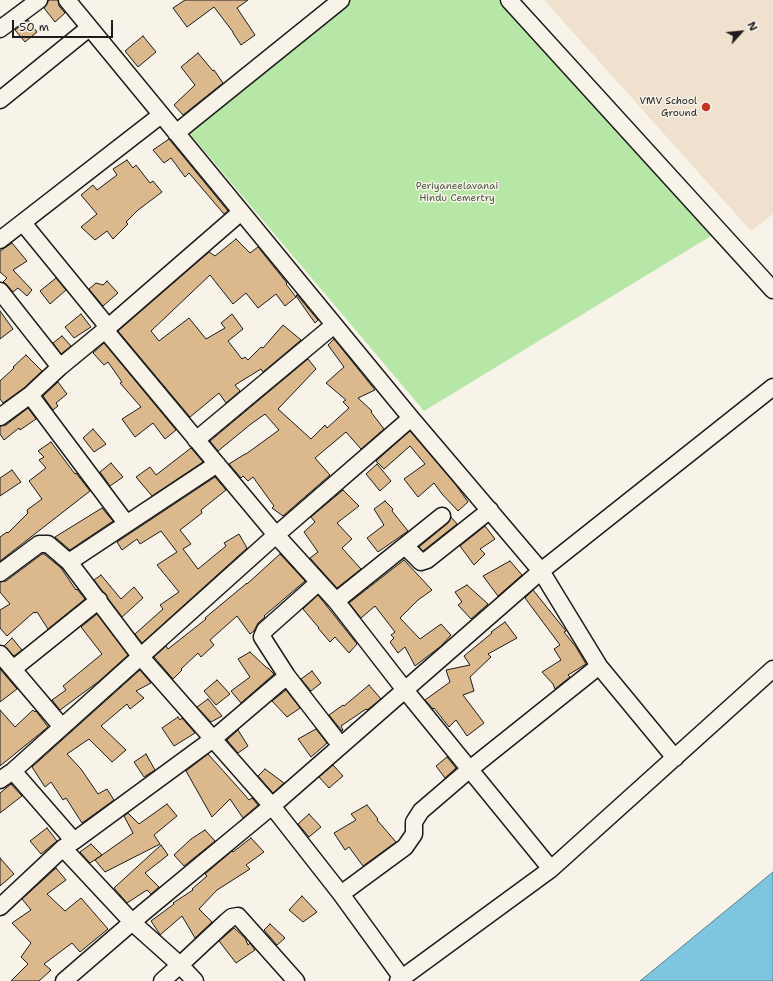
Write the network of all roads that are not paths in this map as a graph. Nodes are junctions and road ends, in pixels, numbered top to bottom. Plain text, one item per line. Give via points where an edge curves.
1 (39, 0) edge
2 (67, 0) edge
3 (341, 0) edge
4 (509, 0) edge
5 (89, 28) junction
6 (0, 29) edge
7 (0, 100) edge
8 (161, 115) junction
9 (176, 133) junction
10 (241, 212) junction
11 (23, 223) junction
12 (0, 240) edge
13 (773, 290) edge
14 (0, 291) edge
15 (334, 324) junction
16 (106, 329) junction
17 (60, 367) junction
18 (773, 387) edge
19 (30, 395) junction
20 (2, 411) edge
21 (411, 418) junction
22 (196, 440) junction
23 (216, 464) junction
24 (490, 510) junction
25 (442, 516) dead end
26 (126, 523) junction
27 (276, 535) junction
28 (405, 546) junction
29 (69, 562) junction
30 (542, 571) junction
31 (0, 573) edge
32 (319, 582) junction
33 (99, 600) junction
34 (336, 601) junction
35 (0, 654) edge
36 (140, 656) junction
37 (599, 666) junction
38 (13, 669) junction
39 (773, 669) edge
40 (288, 676) junction
41 (405, 690) junction
42 (62, 727) junction
43 (213, 739) junction
44 (341, 746) junction
45 (675, 758) junction
46 (470, 769) junction
47 (6, 775) edge
48 (272, 806) junction
49 (69, 845) junction
50 (551, 869) junction
51 (341, 894) junction
52 (0, 907) edge
53 (133, 923) junction
54 (180, 965) junction
55 (400, 980) edge
56 (64, 981) edge
57 (162, 981) edge
58 (195, 981) edge
59 (296, 981) edge

1 - 6 street
2 - 5 street
3 - 9 street
4 - 13 street
5 - 7 street
5 - 8 street
8 - 9 street
8 - 11 street
9 - 10 street
10 - 15 street
10 - 16 street
11 - 12 street
11 - 16 street
14 - 17 street
15 - 21 street
15 - 22 street
16 - 17 street
16 - 22 street
17 - 19 street
18 - 30 street
19 - 20 street
19 - 26 street
21 - 24 street
21 - 27 street
22 - 23 street
23 - 26 street
23 - 27 street
24 - 28 street via 427,560 421,562
24 - 30 street
25 - 28 street
26 - 29 street
27 - 32 street
27 - 36 street
28 - 34 street
29 - 31 street via 48,544 39,544
29 - 33 street
30 - 37 street
30 - 41 street
32 - 34 street
32 - 40 street via 265,630 262,637
33 - 36 street
33 - 38 street
34 - 41 street
35 - 38 street
36 - 42 street
36 - 43 street
37 - 45 street
37 - 46 street
38 - 42 street
39 - 45 street
40 - 43 street
40 - 44 street
41 - 44 street
41 - 46 street
42 - 47 street
43 - 48 street
43 - 49 street
44 - 48 street
45 - 50 street
46 - 50 street
46 - 51 street via 421,811 414,822 414,834 405,847
47 - 49 street
48 - 51 street
48 - 53 street
49 - 52 street
49 - 53 street
50 - 55 street
51 - 55 street
53 - 54 street
53 - 56 street
54 - 57 street
54 - 58 street
54 - 59 street via 226,922 238,916

